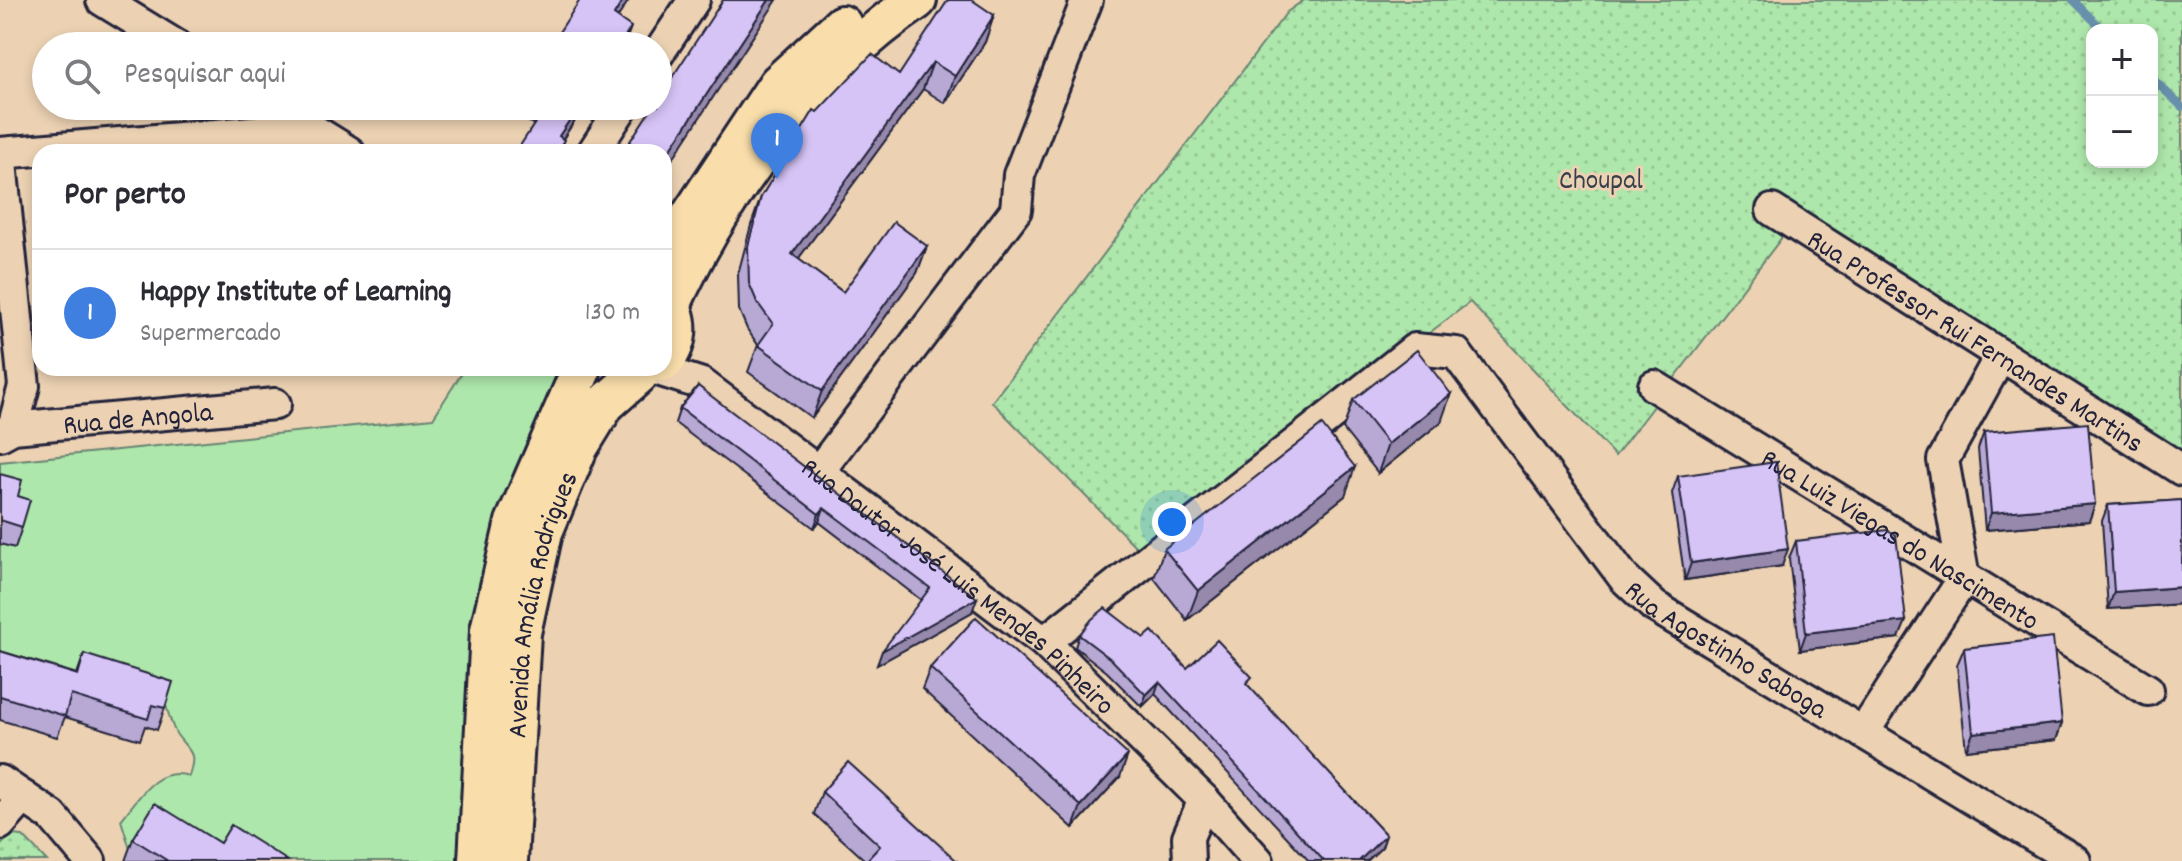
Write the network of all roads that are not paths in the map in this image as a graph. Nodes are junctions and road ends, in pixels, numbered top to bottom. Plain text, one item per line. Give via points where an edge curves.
1 (102, 0) edge
2 (694, 0) edge
3 (872, 0) edge
4 (917, 0) edge
5 (1087, 0) edge
6 (154, 32) edge
7 (672, 33) edge
8 (298, 120) edge
9 (614, 120) edge
10 (309, 127) junction
11 (107, 144) edge
12 (336, 144) edge
13 (598, 144) edge
14 (32, 150) edge
15 (0, 153) edge
16 (1772, 210) dead end
17 (672, 242) edge
18 (672, 306) edge
19 (2001, 355) junction
20 (672, 362) edge
21 (579, 376) edge
22 (630, 376) edge
23 (1654, 386) dead end
24 (275, 404) dead end
25 (7, 432) edge
26 (2182, 470) edge
27 (819, 471) junction
28 (1964, 578) junction
29 (1044, 642) junction
30 (2148, 690) dead end
31 (1863, 733) junction
32 (12, 789) edge
33 (1204, 800) junction
34 (0, 824) edge
35 (90, 861) edge
36 (478, 861) edge
37 (508, 861) edge
38 (1189, 861) edge
39 (1258, 861) edge
40 (2075, 861) edge

1 - 6 street
2 - 7 street
3 - 17 main road via 778,84
4 - 18 main road via 878,27 800,101 695,252
5 - 27 street via 1019,175 1016,210
8 - 10 street
9 - 13 street
10 - 11 street
10 - 12 street
14 - 15 street
15 - 25 street via 24,386
16 - 19 street, Rua Professor Rui Fernandes Martins
19 - 26 street, Rua Professor Rui Fernandes Martins
19 - 28 street via 1943,460
20 - 27 street, Rua Doutor José Luis Mendes Pinheiro
21 - 36 main road, Avenida Amália Rodrigues via 515,522 490,630
22 - 37 main road, Avenida Amália Rodrigues via 578,448 543,532 521,633
23 - 28 street, Rua Luiz Viegas do Nascimento
24 - 25 street, Rua de Angola
27 - 29 street, Rua Doutor José Luis Mendes Pinheiro
28 - 30 street, Rua Luiz Viegas do Nascimento
28 - 31 street
29 - 31 street, Rua Agostinho Saboga via 1415,349 1456,353 1636,592
29 - 33 street, Rua Doutor José Luis Mendes Pinheiro
31 - 40 street, Rua Agostinho Saboga
32 - 34 street
32 - 35 street via 52,816
33 - 38 street via 1188,837
33 - 39 street, Rua Doutor José Luis Mendes Pinheiro

